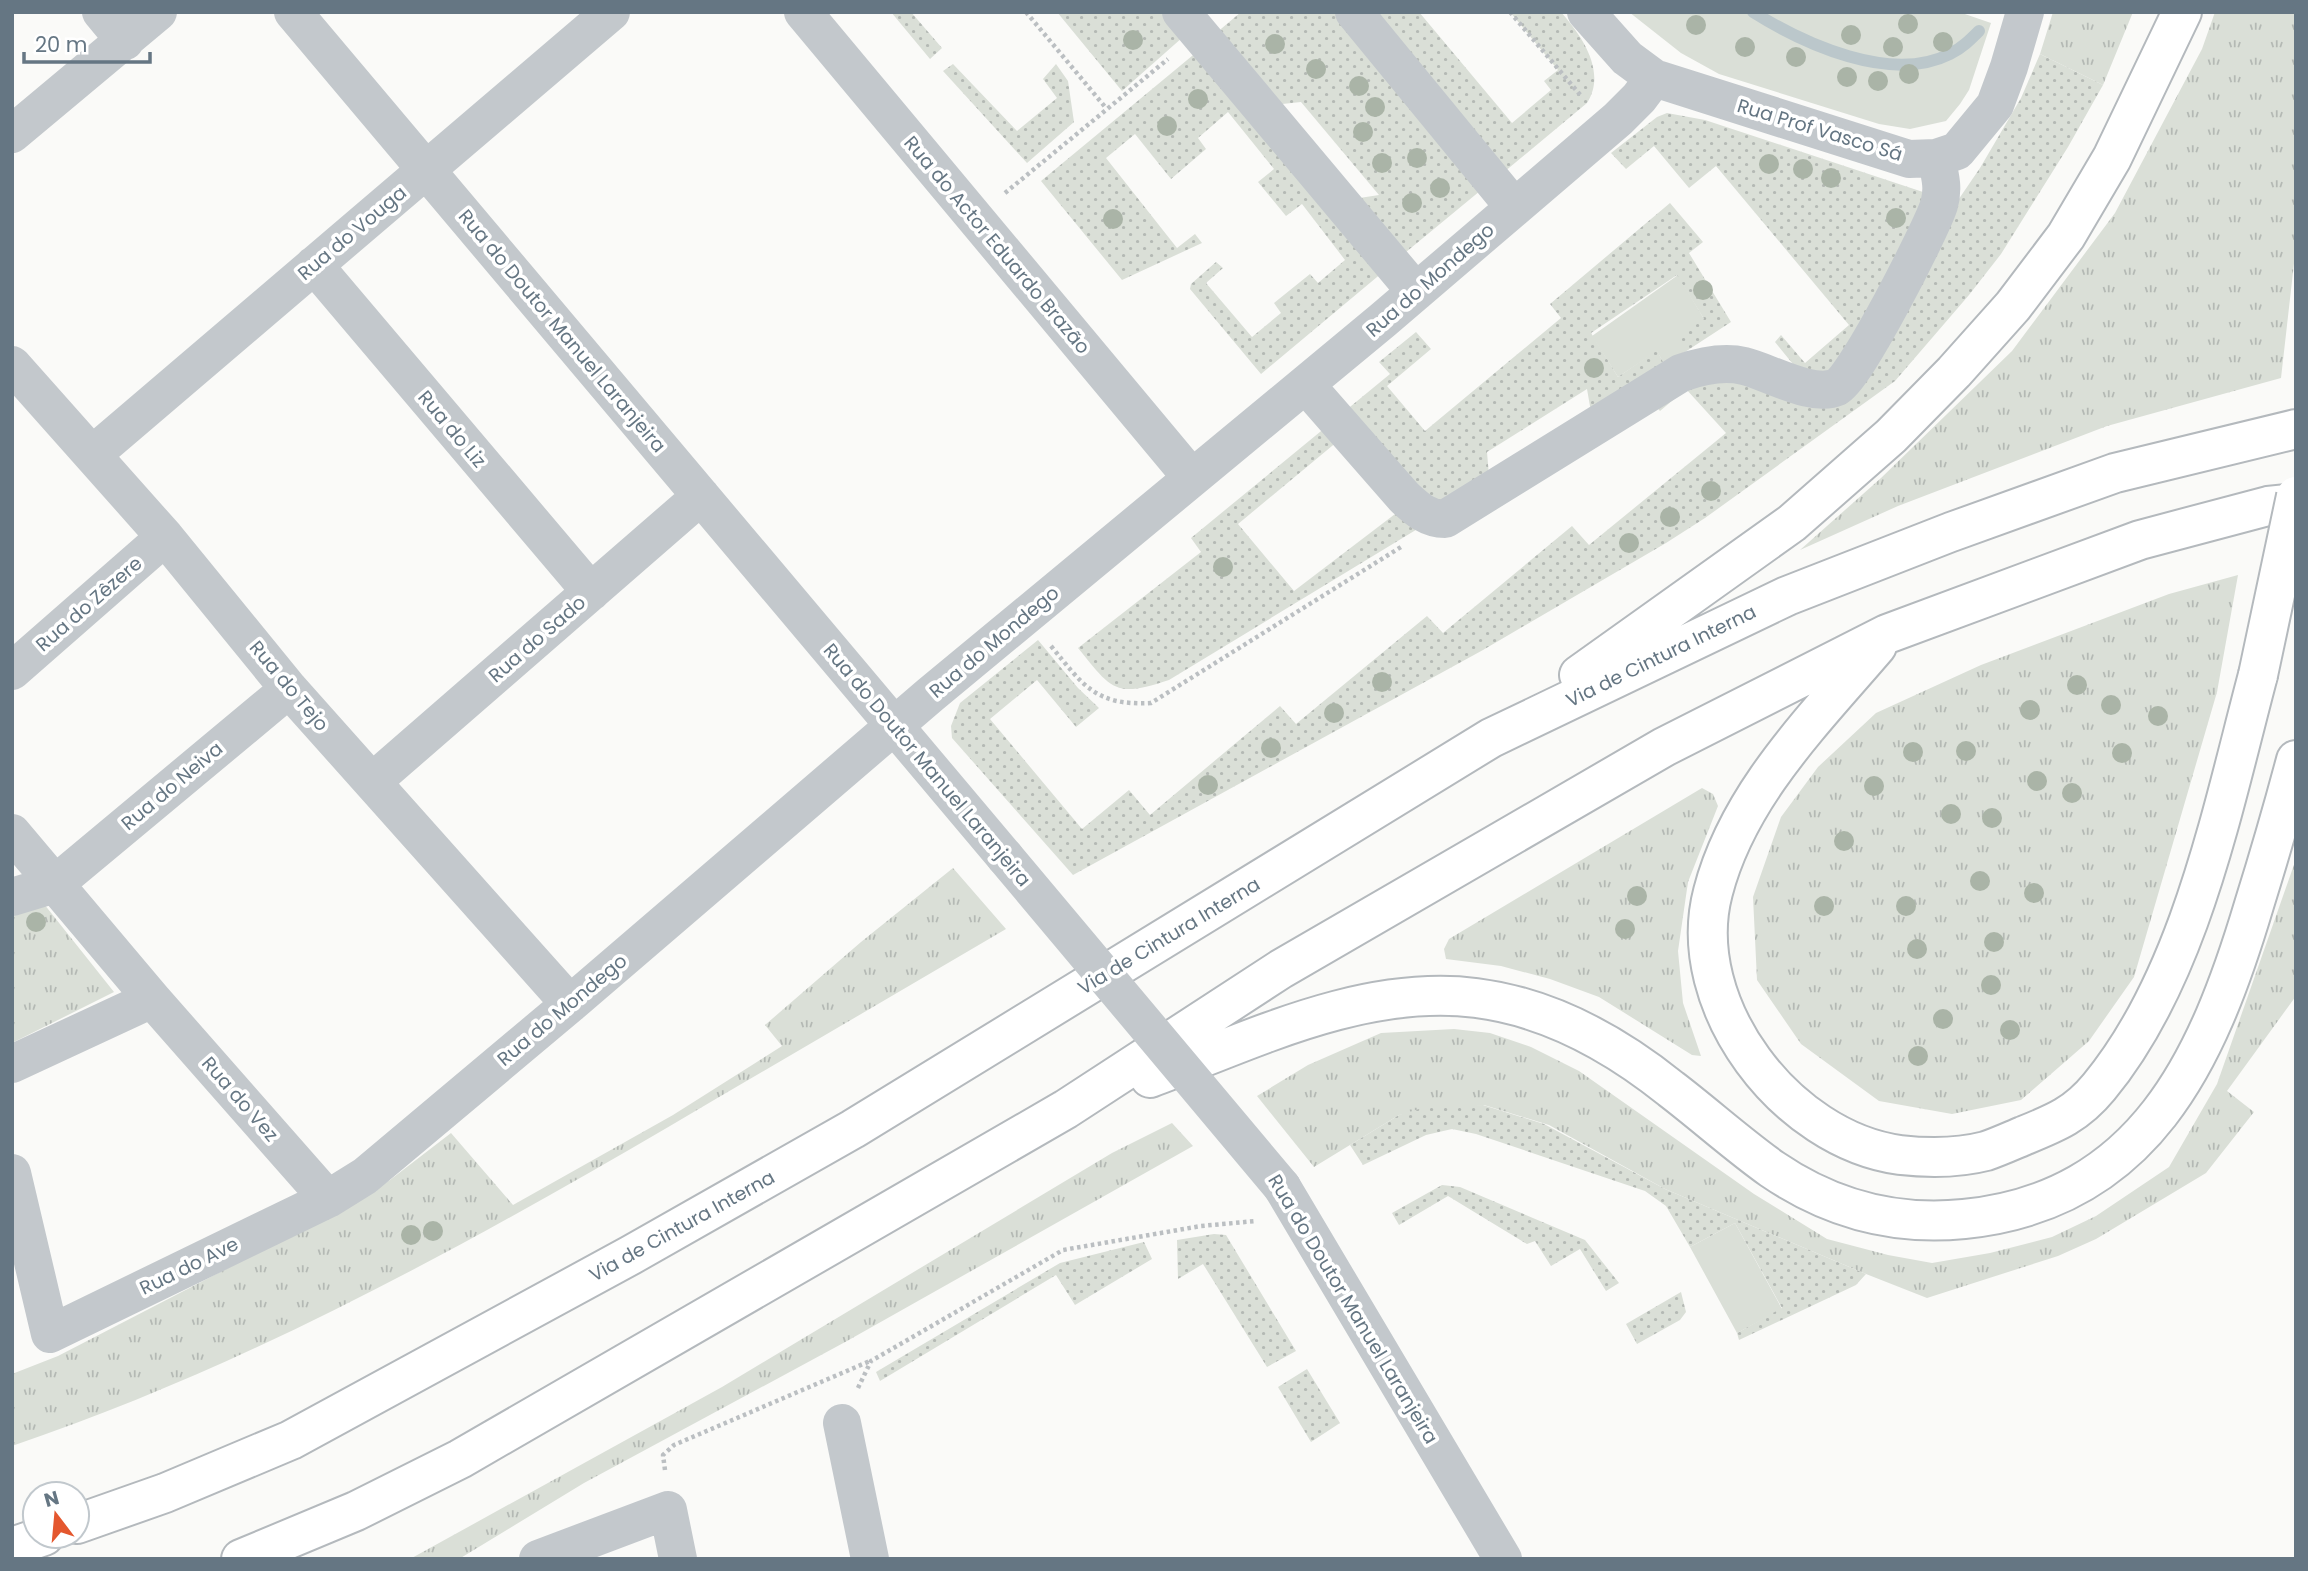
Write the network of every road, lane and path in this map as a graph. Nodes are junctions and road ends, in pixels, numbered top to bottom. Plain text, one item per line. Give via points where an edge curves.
1 (101, 12) edge
2 (158, 12) edge
3 (293, 12) edge
4 (611, 12) edge
5 (803, 12) edge
6 (1026, 12) edge
7 (1354, 12) edge
8 (1510, 12) edge
9 (1586, 12) edge
10 (2025, 12) edge
11 (2182, 12) edge
12 (1190, 23) edge
13 (125, 41) junction
14 (1654, 78) junction
15 (1587, 103) dead end
16 (1106, 109) junction
17 (12, 134) edge
18 (1936, 158) junction
19 (428, 170) junction
20 (1514, 207) junction
21 (975, 218) junction
22 (314, 265) junction
23 (1416, 292) junction
24 (12, 365) edge
25 (1306, 385) junction
26 (2296, 429) edge
27 (92, 455) junction
28 (1192, 478) junction
29 (701, 496) junction
30 (2296, 496) edge
31 (2296, 503) edge
32 (1445, 519) junction
33 (165, 537) junction
34 (591, 592) junction
35 (1026, 616) junction
36 (1887, 634) junction
37 (12, 671) edge
38 (289, 689) junction
39 (894, 726) junction
40 (1491, 738) junction
41 (2296, 760) edge
42 (372, 782) junction
43 (12, 833) edge
44 (55, 884) junction
45 (12, 897) edge
46 (152, 999) junction
47 (570, 1004) junction
48 (12, 1064) edge
49 (1066, 1110) junction
50 (12, 1173) edge
51 (327, 1199) junction
52 (1260, 1220) dead end
53 (871, 1361) junction
54 (842, 1423) joint
55 (668, 1510) junction
56 (91, 1519) edge
57 (242, 1559) edge
58 (538, 1559) edge
59 (678, 1559) edge
60 (870, 1559) edge
61 (1503, 1559) edge

1 - 13 street
2 - 13 street
3 - 19 street, Rua do Doutor Manuel Laranjeira
4 - 19 street, Rua do Vouga
5 - 21 street, Rua do Actor Eduardo Brazão
6 - 16 path
7 - 20 street
8 - 15 path
9 - 14 street, Rua Prof Vasco Sá via 1627,58
10 - 18 street via 1995,105 1957,150
11 - 40 highway via 2112,158 2066,236 2013,306 1954,372 1891,436 1792,523
12 - 16 path
12 - 23 street
13 - 17 street
14 - 18 street, Rua Prof Vasco Sá via 1909,159
14 - 20 street, Rua do Mondego via 1618,119
16 - 21 path
18 - 32 street via 1943,187 1938,207 1850,376 1838,387 1813,389 1743,366 1709,365 1681,373
19 - 22 street, Rua do Vouga
19 - 29 street, Rua do Doutor Manuel Laranjeira
20 - 23 street, Rua do Mondego
21 - 28 street, Rua do Actor Eduardo Brazão
22 - 27 street, Rua do Vouga
22 - 34 street, Rua do Liz
23 - 25 street, Rua do Mondego
24 - 27 street, Rua do Tejo
25 - 28 street, Rua do Mondego
25 - 32 street via 1404,497 1429,517
26 - 40 highway, Via de Cintura Interna via 2115,473 1951,531 1787,596
27 - 33 street, Rua do Tejo
28 - 35 street, Rua do Mondego
29 - 34 street, Rua do Sado
29 - 39 street, Rua do Doutor Manuel Laranjeira
30 - 36 highway, bridge via 2258,675 2222,811 2184,937 2167,976 2098,1089 2065,1119 1985,1151 1942,1157 1898,1154 1854,1142 1813,1120 1776,1090 1740,1043 1710,964 1712,894 1742,817 1787,751
31 - 36 highway via 2268,506 2140,540
32 - 35 path via 1151,703 1105,699 1082,684
33 - 37 street, Rua do Zêzere
33 - 38 street, Rua do Tejo
34 - 42 street, Rua do Sado
35 - 39 street, Rua do Mondego
36 - 49 highway via 1664,747 1510,835 1281,969
38 - 42 street, Rua do Tejo
38 - 44 street, Rua do Neiva
39 - 47 street, Rua do Mondego
39 - 61 street, Rua do Doutor Manuel Laranjeira, bridge via 1282,1186
40 - 56 highway, Via de Cintura Interna via 853,1129 631,1255 291,1440
41 - 49 highway via 2228,986 2212,1027 2176,1092 2137,1139 2102,1171 2018,1210 1933,1222 1848,1209 1772,1169 1661,1081 1598,1040 1558,1020 1475,998 1429,996 1356,1006 1300,1022
42 - 47 street, Rua do Tejo
43 - 44 street, Rua do Vez
44 - 45 street
44 - 46 street, Rua do Vez
46 - 48 street
46 - 51 street, Rua do Vez
47 - 51 street, Rua do Mondego via 365,1176
49 - 57 highway via 460,1459 356,1511
50 - 51 street, Rua do Ave via 50,1334
52 - 53 path via 1063,1250
53 - 54 path
53 - 55 path via 674,1445 663,1455
54 - 60 street
55 - 58 street
55 - 59 street

